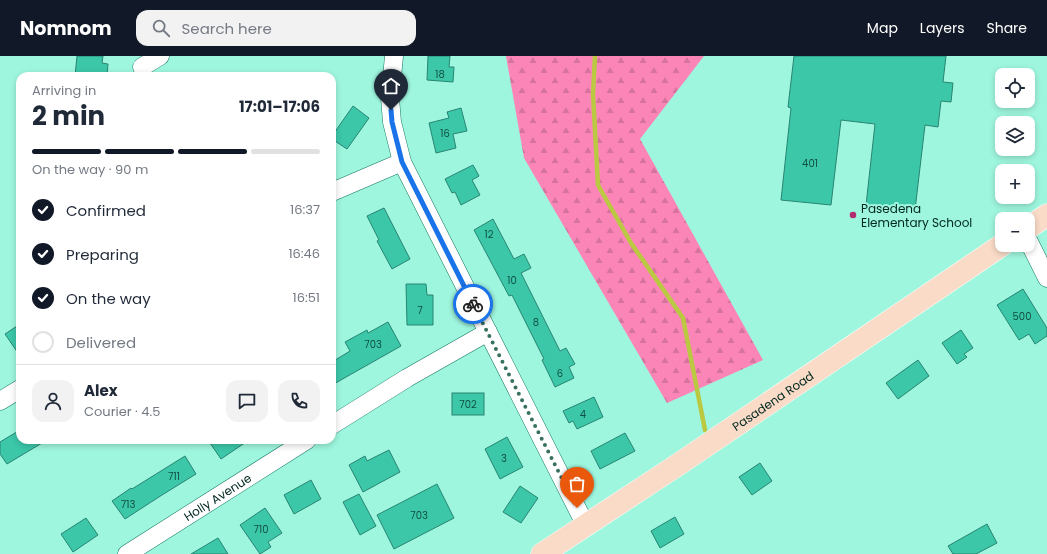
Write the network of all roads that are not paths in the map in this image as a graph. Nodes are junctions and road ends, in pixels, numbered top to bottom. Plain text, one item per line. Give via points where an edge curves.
1 (160, 56) edge
2 (394, 56) edge
3 (142, 67) dead end
4 (402, 162) junction
5 (336, 190) edge
6 (1047, 215) edge
7 (1035, 223) edge
8 (995, 250) edge
9 (1034, 252) edge
10 (1047, 278) edge
11 (488, 332) junction
12 (16, 391) edge
13 (0, 401) edge
14 (336, 422) edge
15 (301, 444) edge
16 (586, 526) junction
17 (127, 554) edge
18 (542, 554) edge

1 - 3 street
2 - 4 street via 390,98 392,122
4 - 5 street
4 - 11 street
6 - 7 main road
8 - 16 main road, Pasadena Road
9 - 10 street
11 - 14 street
11 - 16 street
12 - 13 street
15 - 17 street, Holly Avenue
16 - 18 main road, Pasadena Road

